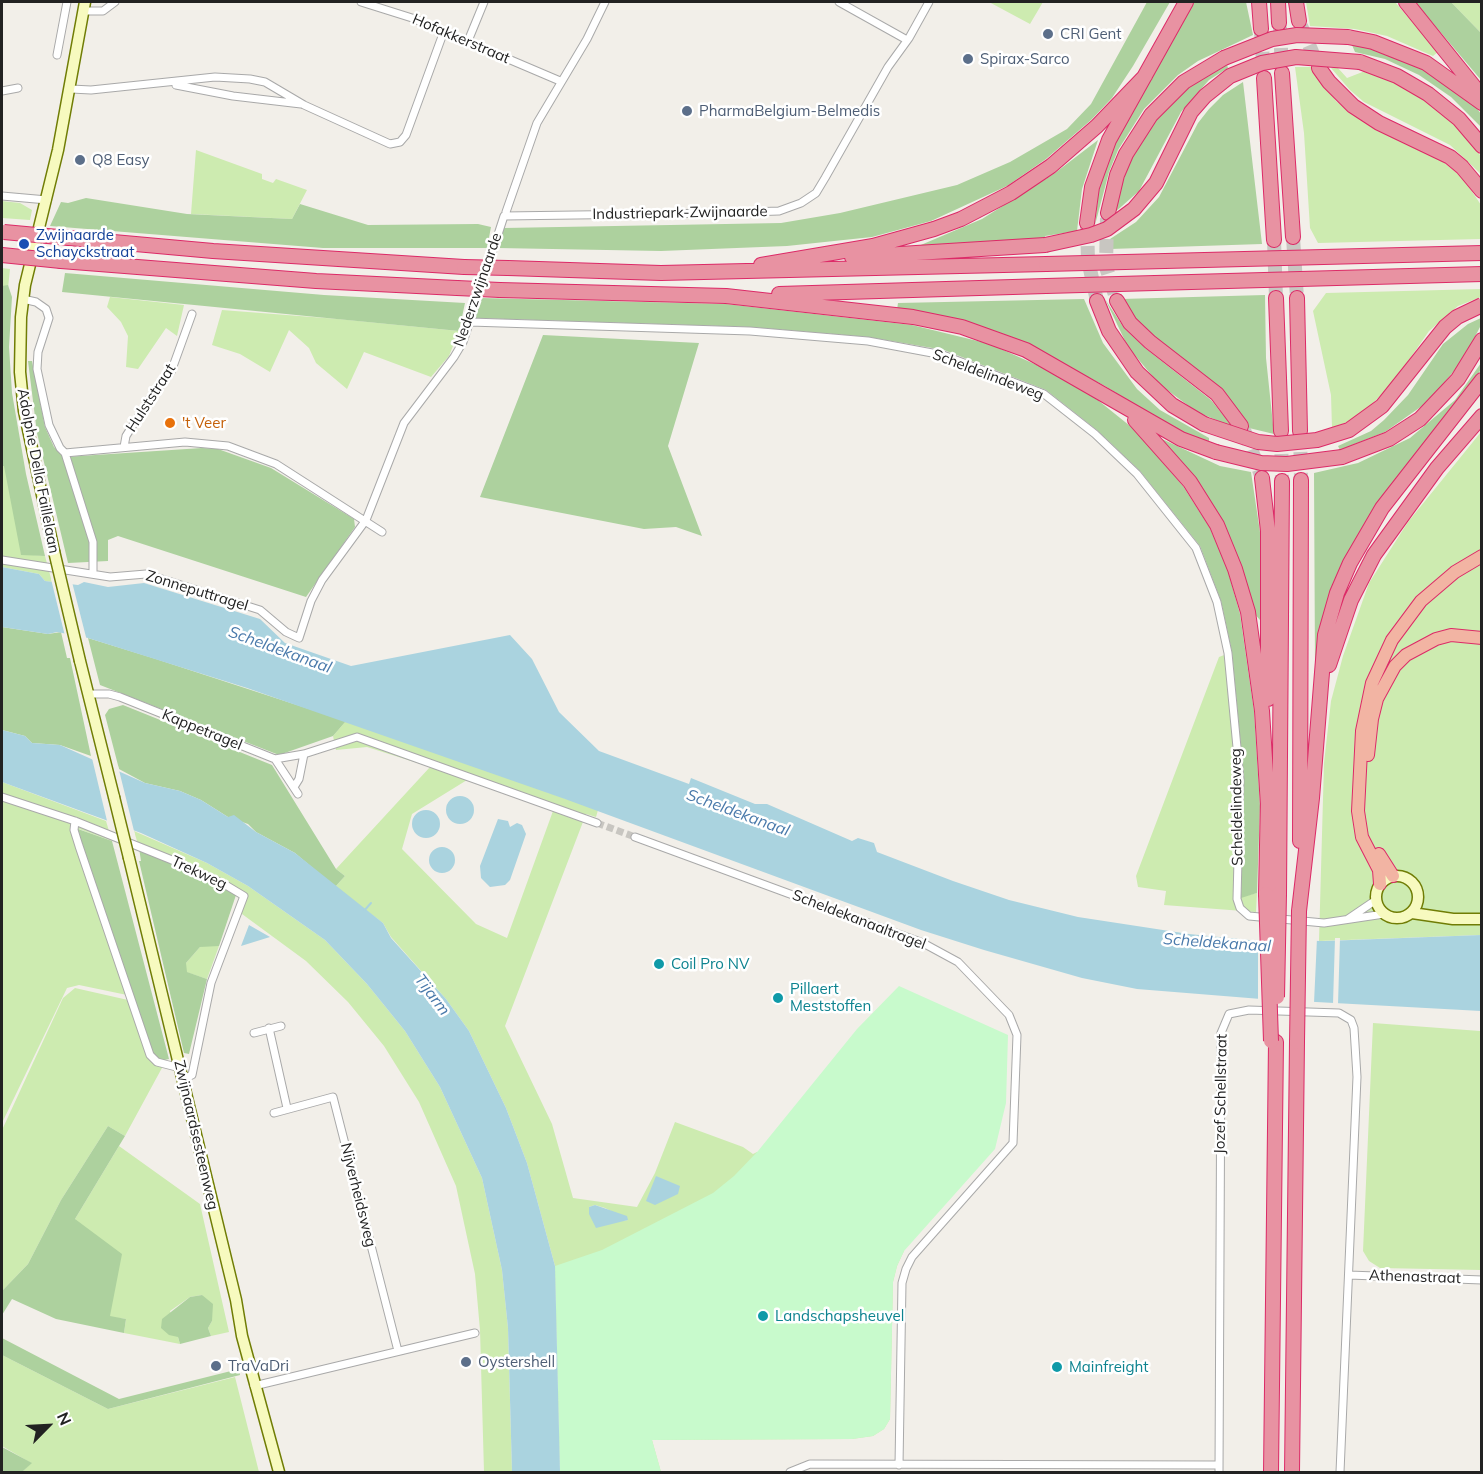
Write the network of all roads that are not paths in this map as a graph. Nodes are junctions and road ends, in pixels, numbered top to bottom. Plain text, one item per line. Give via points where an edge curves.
1 (67, 2) edge
2 (115, 2) edge
3 (362, 2) edge
4 (484, 2) edge
5 (605, 2) edge
6 (839, 2) edge
7 (929, 2) edge
8 (1186, 2) edge
9 (1259, 2) edge
10 (1278, 2) edge
11 (1296, 2) edge
12 (1406, 2) edge
13 (85, 6) edge
14 (1299, 21) tunnel mouth
15 (1279, 23) tunnel mouth
16 (1261, 29) tunnel mouth
17 (444, 32) junction
18 (907, 40) junction
19 (468, 41) junction
20 (57, 55) dead end
21 (1319, 68) tunnel mouth
22 (1282, 73) tunnel mouth
23 (1145, 76) junction
24 (1264, 78) tunnel mouth
25 (560, 81) junction
26 (168, 83) junction
27 (18, 88) dead end
28 (70, 89) junction
29 (2, 91) edge
30 (1482, 96) edge
31 (1482, 103) edge
32 (304, 105) junction
33 (1482, 146) edge
34 (1482, 191) edge
35 (2, 196) edge
36 (47, 200) junction
37 (1108, 213) tunnel mouth
38 (505, 214) junction
39 (1087, 223) tunnel mouth
40 (3, 232) edge
41 (1293, 237) tunnel mouth
42 (1274, 240) tunnel mouth
43 (1482, 253) edge
44 (2, 255) edge
45 (783, 261) junction
46 (727, 272) junction
47 (1482, 274) edge
48 (726, 296) junction
49 (1297, 297) tunnel mouth
50 (1276, 298) tunnel mouth
51 (23, 299) junction
52 (1098, 301) tunnel mouth
53 (1117, 301) tunnel mouth
54 (1482, 305) edge
55 (192, 314) dead end
56 (470, 322) junction
57 (1482, 340) edge
58 (1482, 380) edge
59 (1098, 390) junction
60 (1482, 416) edge
61 (1241, 426) tunnel mouth
62 (1281, 431) tunnel mouth
63 (1300, 431) tunnel mouth
64 (124, 447) junction
65 (65, 453) junction
66 (1262, 478) tunnel mouth
67 (1301, 480) tunnel mouth
68 (1282, 481) tunnel mouth
69 (366, 520) junction
70 (382, 532) dead end
71 (1482, 556) edge
72 (2, 560) edge
73 (93, 574) junction
74 (1482, 638) edge
75 (89, 694) junction
76 (1319, 723) junction
77 (304, 754) junction
78 (275, 759) junction
79 (2, 797) edge
80 (114, 797) joint
81 (1268, 806) junction
82 (75, 822) junction
83 (597, 823) tunnel mouth
84 (635, 837) tunnel mouth
85 (1393, 876) junction
86 (1380, 884) junction
87 (1272, 894) junction
88 (1301, 895) junction
89 (1376, 900) junction
90 (1418, 900) junction
91 (1412, 913) junction
92 (1384, 914) junction
93 (1299, 916) junction
94 (1438, 916) junction
95 (1482, 919) edge
96 (1346, 921) junction
97 (280, 1026) dead end
98 (269, 1028) junction
99 (254, 1033) dead end
100 (180, 1068) junction
101 (183, 1080) junction
102 (287, 1108) junction
103 (274, 1113) dead end
104 (1349, 1275) junction
105 (1482, 1280) edge
106 (475, 1333) dead end
107 (398, 1351) junction
108 (254, 1386) junction
109 (899, 1464) junction
110 (1220, 1469) edge
111 (791, 1472) edge
112 (279, 1473) edge
113 (1271, 1473) edge
114 (1292, 1473) edge
115 (1340, 1473) edge

1 - 20 street
2 - 13 street via 103,11
3 - 17 street, Hofakkerstraat
4 - 19 street
5 - 25 street, Nederzwijnaarde
6 - 18 street
7 - 18 street, Industriepark-Zwijnaarde
8 - 23 highway
9 - 16 highway
10 - 15 highway
11 - 14 highway
12 - 30 highway
13 - 28 main road, Adolphe Della Faillelaan
17 - 19 street, Hofakkerstraat
17 - 32 street via 400,142 384,143
18 - 38 street, Industriepark-Zwijnaarde via 822,184 801,203 778,211 732,213
19 - 25 street, Hofakkerstraat
21 - 34 highway via 1353,106 1450,157
22 - 41 highway
23 - 39 highway via 1099,163
23 - 45 highway via 1074,147 1031,180 989,205 904,238
24 - 42 highway
25 - 38 street, Nederzwijnaarde via 537,123
26 - 28 street
26 - 32 street
26 - 32 street via 215,77 250,79 265,82
27 - 29 street
28 - 36 main road, Adolphe Della Faillelaan
31 - 37 highway, bridge via 1426,63 1373,42 1297,35 1272,39 1224,58 1184,82 1151,115 1126,154
33 - 45 highway, bridge via 1459,119 1397,76 1360,62 1296,57 1262,63 1230,76 1205,96 1191,112 1156,183 1134,209 1107,229 1045,245
35 - 36 street
36 - 51 main road, Adolphe Della Faillelaan
38 - 56 street, Nederzwijnaarde
40 - 46 highway, bridge via 213,251 464,267 569,272
43 - 46 highway, bridge
44 - 48 highway, bridge via 316,281 500,291
45 - 46 highway
47 - 48 highway, bridge
48 - 59 highway via 913,317 962,327 1026,350
49 - 63 highway
50 - 62 highway
51 - 65 street via 46,309 49,318 36,361 49,425
51 - 75 main road, Adolphe Della Faillelaan, bridge via 20,347 28,437
52 - 54 highway, bridge via 1109,331 1137,372 1172,405 1204,424 1258,442 1277,444 1317,440 1348,430 1382,406 1445,327
53 - 61 highway via 1130,323 1211,389
55 - 64 street, Hulststraat via 171,372 126,436
56 - 69 street, Nederzwijnaarde via 454,357 404,423
56 - 93 street, Scheldelindeweg via 744,331 868,341 943,354 1044,394 1137,474 1196,548 1217,602 1228,653 1240,778 1237,899 1249,916
57 - 59 highway, bridge via 1458,379 1420,419 1389,439 1342,457 1287,464 1216,453 1181,439
58 - 76 highway via 1391,495 1350,563 1325,635
59 - 81 highway via 1141,424 1190,482 1217,525 1236,569 1248,612 1262,711
60 - 76 highway via 1399,516 1362,575 1332,651
64 - 65 street
64 - 69 street via 185,442 228,446 276,464
65 - 73 street via 93,542
66 - 81 highway via 1268,531
67 - 88 highway
68 - 87 highway
69 - 70 street
69 - 73 street, Zonneputtragel via 322,580 299,638 260,610 146,574
71 - 86 highway via 1455,572 1421,601 1392,640 1372,683 1362,731 1358,811 1362,837 1379,870
72 - 73 street, Zonneputtragel
74 - 85 highway via 1451,635 1421,645 1395,666 1377,699 1371,719 1366,815 1373,842
75 - 78 street, Kappetragel via 120,697
75 - 80 main road, Adolphe Della Faillelaan
76 - 88 highway
77 - 78 street
77 - 78 street via 296,790
77 - 83 street via 357,737
79 - 82 street, Trekweg
80 - 100 main road, Zwijnaardsesteenweg, bridge
81 - 87 highway
82 - 100 street via 74,830 128,996 153,1059
82 - 101 street, Trekweg via 203,873 244,896 211,983 192,1075
84 - 109 street, Scheldekanaaltragel via 923,943 958,962 1009,1015 1017,1035 1013,1143 912,1257 902,1283
85 - 86 main road
85 - 90 main road via 1412,882
86 - 89 main road
87 - 113 highway, bridge via 1276,1094
88 - 93 highway
89 - 92 main road
89 - 96 street
90 - 91 main road
90 - 94 main road
91 - 92 main road via 1399,919
91 - 94 main road
92 - 96 street, Scheldelindeweg
93 - 96 street, Scheldelindeweg
93 - 114 highway, bridge
94 - 95 main road
97 - 98 street
98 - 99 street
98 - 102 street
100 - 101 main road, Zwijnaardsesteenweg
101 - 108 main road, Zwijnaardsesteenweg
102 - 103 street, Nijverheidsweg
102 - 107 street, Nijverheidsweg via 333,1097
104 - 105 street, Athenastraat
104 - 110 street, Jozef Schellstraat via 1357,1077 1356,1037 1351,1020 1339,1013 1249,1010 1229,1014 1223,1023 1220,1045
104 - 115 street, Jozef Schellstraat
106 - 107 street
107 - 108 street
108 - 112 main road, Zwijnaardsesteenweg
109 - 110 street
109 - 111 street via 810,1464

